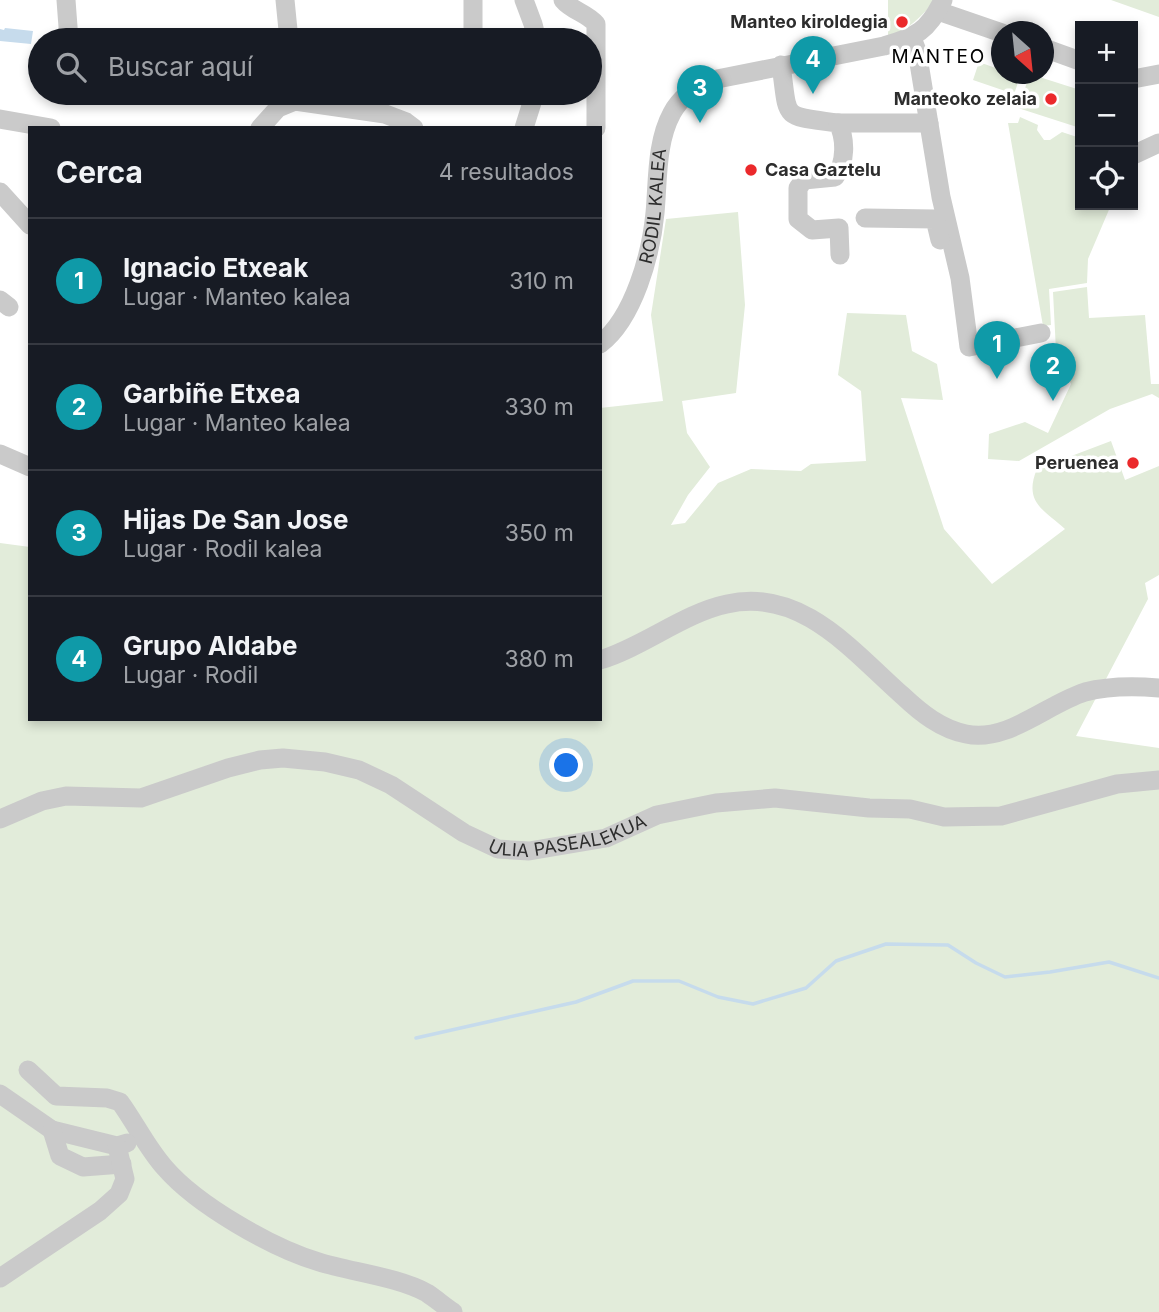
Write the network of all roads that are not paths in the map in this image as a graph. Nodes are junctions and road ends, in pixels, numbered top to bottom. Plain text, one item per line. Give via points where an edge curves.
1 (66, 0) edge
2 (285, 0) edge
3 (472, 0) edge
4 (524, 0) edge
5 (563, 0) edge
6 (940, 6) edge
7 (68, 28) edge
8 (288, 28) edge
9 (473, 28) edge
10 (534, 28) edge
11 (596, 28) edge
12 (991, 28) edge
13 (912, 37) junction
14 (1054, 52) edge
15 (1075, 59) edge
16 (776, 66) junction
17 (1159, 74) edge
18 (1138, 78) edge
19 (283, 105) edge
20 (337, 105) edge
21 (531, 105) edge
22 (596, 105) edge
23 (0, 119) edge
24 (838, 123) junction
25 (929, 123) junction
26 (40, 126) edge
27 (262, 126) edge
28 (411, 126) edge
29 (525, 126) edge
30 (596, 126) edge
31 (1159, 143) edge
32 (1138, 153) edge
33 (0, 192) edge
34 (865, 218) dead end
35 (28, 223) edge
36 (840, 255) dead end
37 (958, 269) junction
38 (1041, 333) dead end
39 (602, 342) edge
40 (0, 454) edge
41 (28, 466) edge
42 (602, 659) edge
43 (1159, 688) edge
44 (1159, 780) edge
45 (0, 819) edge
46 (27, 1070) dead end
47 (0, 1094) edge
48 (52, 1130) junction
49 (141, 1137) junction
50 (120, 1155) junction
51 (0, 1278) edge
52 (453, 1312) edge

1 - 7 street
2 - 8 street
3 - 9 street
4 - 10 street
5 - 11 street via 591,18
6 - 12 street
6 - 13 street, RODIL KALEA via 922,32
13 - 16 street, RODIL KALEA
13 - 25 street
14 - 15 street
16 - 24 street via 787,110 795,117
16 - 39 street, RODIL KALEA via 706,81 686,94 673,112 665,129 655,218 642,272 620,324
17 - 18 street
19 - 27 street
20 - 28 street via 385,114
21 - 29 street
22 - 30 street
23 - 26 street
24 - 25 street
24 - 36 street via 843,166 835,177 804,180 797,188 798,219 812,230 839,228
25 - 37 street
31 - 32 street
33 - 35 street
34 - 37 street via 935,219 947,267
37 - 38 street via 969,347
40 - 41 street
42 - 43 street via 727,604 756,601 814,618 916,708 936,723 967,734 993,734 1085,692
44 - 45 street, ULIA PASEALEKUA via 1117,784 1001,816 944,817 910,809 775,798 716,803 657,815 606,838 528,851 498,849 464,833 391,785 359,770 283,758 228,768 141,797 66,796 42,801
46 - 49 street via 56,1096 120,1102
47 - 48 street
48 - 50 street
48 - 50 street via 60,1156 83,1167
49 - 50 street
49 - 52 street via 193,1195 260,1237 318,1262 425,1292
50 - 51 street via 125,1179 119,1194

